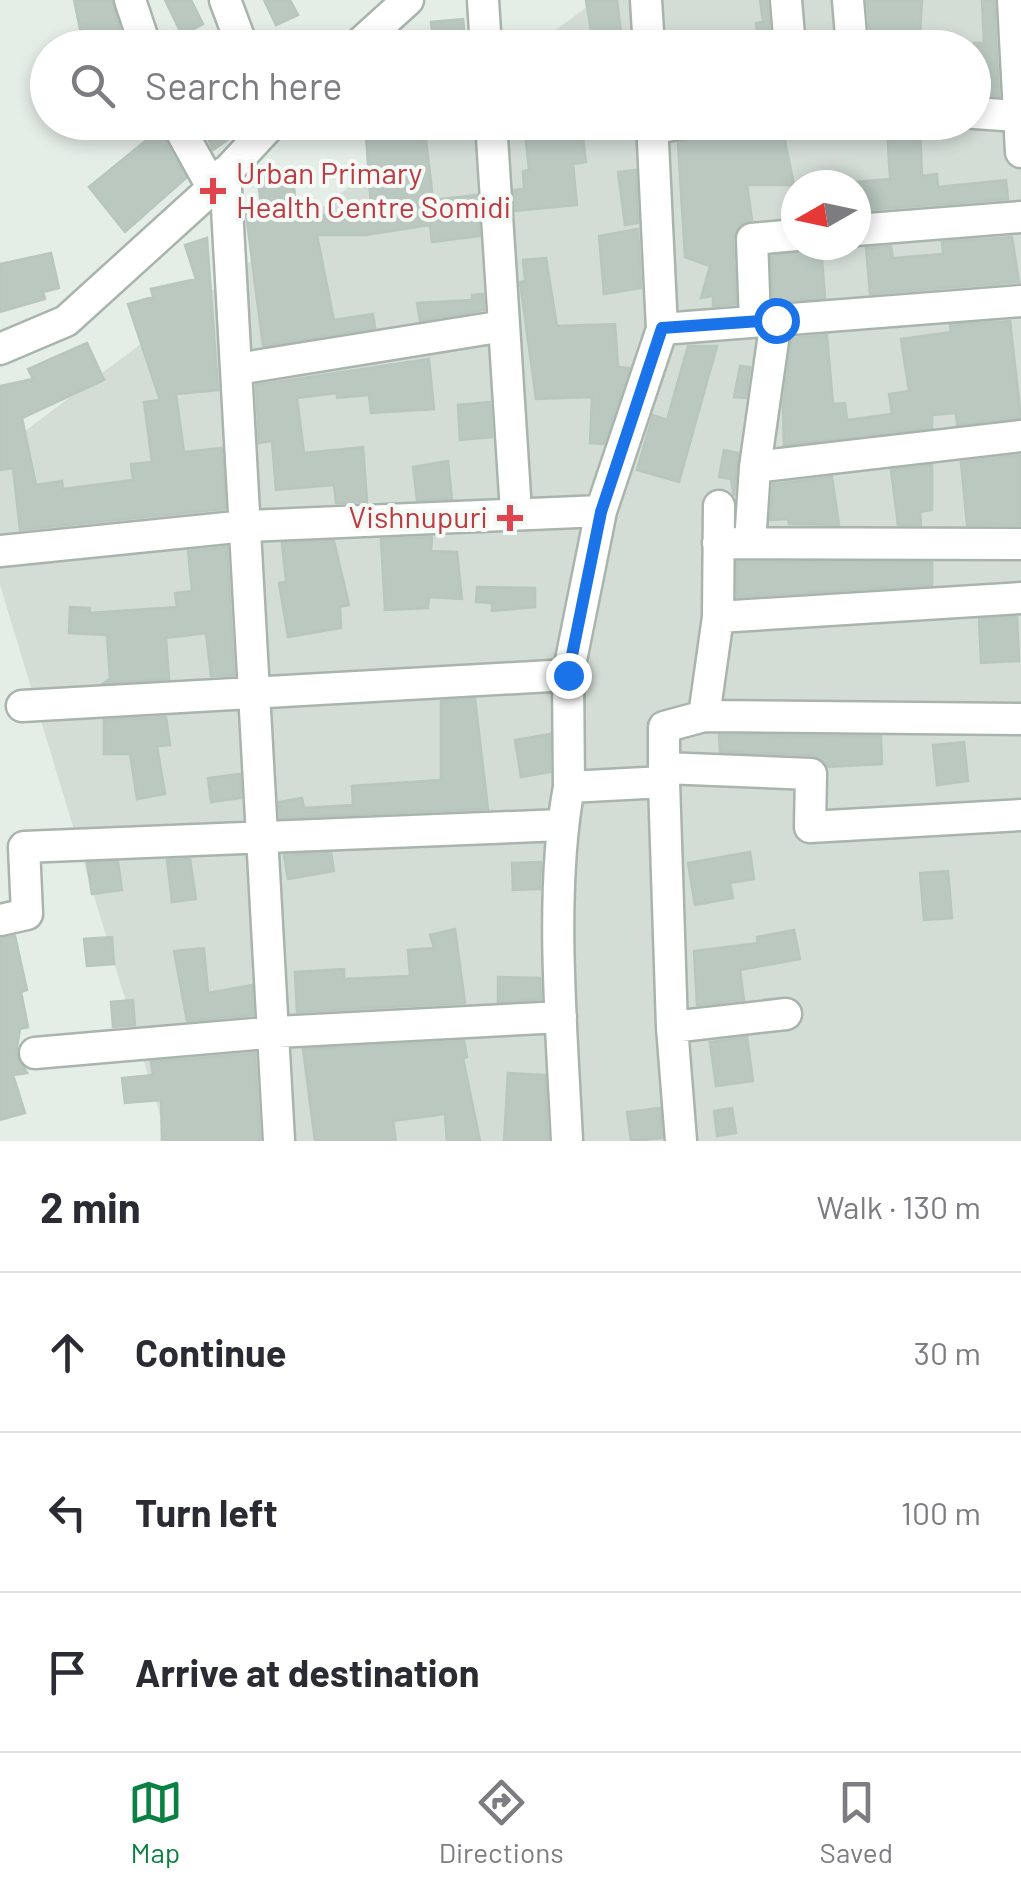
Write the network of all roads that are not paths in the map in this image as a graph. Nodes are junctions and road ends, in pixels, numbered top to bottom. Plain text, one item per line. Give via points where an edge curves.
1 (130, 0) edge
2 (225, 0) edge
3 (483, 0) edge
4 (646, 0) edge
5 (786, 0) edge
6 (848, 0) edge
7 (1013, 0) edge
8 (404, 1) edge
9 (140, 30) edge
10 (237, 30) edge
11 (374, 30) edge
12 (485, 30) edge
13 (647, 30) edge
14 (788, 30) edge
15 (850, 30) edge
16 (1019, 54) edge
17 (991, 115) edge
18 (1019, 116) edge
19 (190, 140) edge
20 (256, 140) edge
21 (492, 140) edge
22 (653, 140) edge
23 (1021, 152) edge
24 (219, 179) junction
25 (1021, 217) edge
26 (871, 229) edge
27 (781, 236) edge
28 (1021, 301) edge
29 (766, 321) junction
30 (504, 326) junction
31 (662, 328) junction
32 (0, 349) edge
33 (236, 369) junction
34 (1021, 436) edge
35 (755, 467) junction
36 (719, 506) dead end
37 (516, 512) junction
38 (601, 512) junction
39 (246, 526) junction
40 (718, 543) junction
41 (750, 543) junction
42 (1021, 544) edge
43 (0, 551) edge
44 (1021, 598) edge
45 (718, 618) junction
46 (568, 675) junction
47 (254, 692) junction
48 (22, 706) dead end
49 (704, 716) junction
50 (1021, 719) edge
51 (664, 776) junction
52 (569, 787) junction
53 (1021, 815) edge
54 (562, 826) junction
55 (265, 840) junction
56 (0, 920) edge
57 (786, 1014) dead end
58 (561, 1018) junction
59 (672, 1027) junction
60 (276, 1032) junction
61 (34, 1052) dead end
62 (279, 1141) edge
63 (567, 1141) edge
64 (681, 1141) edge

1 - 9 street
2 - 10 street
3 - 12 street
4 - 13 street
5 - 14 street
6 - 15 street
7 - 16 street
8 - 11 street
16 - 18 street
17 - 18 street
18 - 23 street
19 - 24 street
20 - 24 street
21 - 30 street
22 - 31 street
24 - 32 street via 66,321
24 - 33 street
25 - 26 street
27 - 29 street via 752,239
28 - 29 street
29 - 31 street
29 - 35 street
30 - 33 street
30 - 37 street
31 - 38 street
33 - 39 street
34 - 35 street
35 - 41 street
36 - 40 street
37 - 38 street
37 - 39 street
38 - 46 street
39 - 43 street
39 - 47 street
40 - 41 street
40 - 45 street
41 - 42 street
44 - 45 street
45 - 49 street
46 - 47 street
46 - 52 street
47 - 48 street
47 - 55 street
49 - 50 street
49 - 51 street via 664,727
51 - 52 street
51 - 53 street via 811,774 810,827
51 - 59 street
52 - 54 street
54 - 55 street
54 - 58 street
55 - 56 street via 24,847 27,914
55 - 60 street
57 - 59 street
58 - 60 street
58 - 63 street
59 - 64 street
60 - 61 street
60 - 62 street

